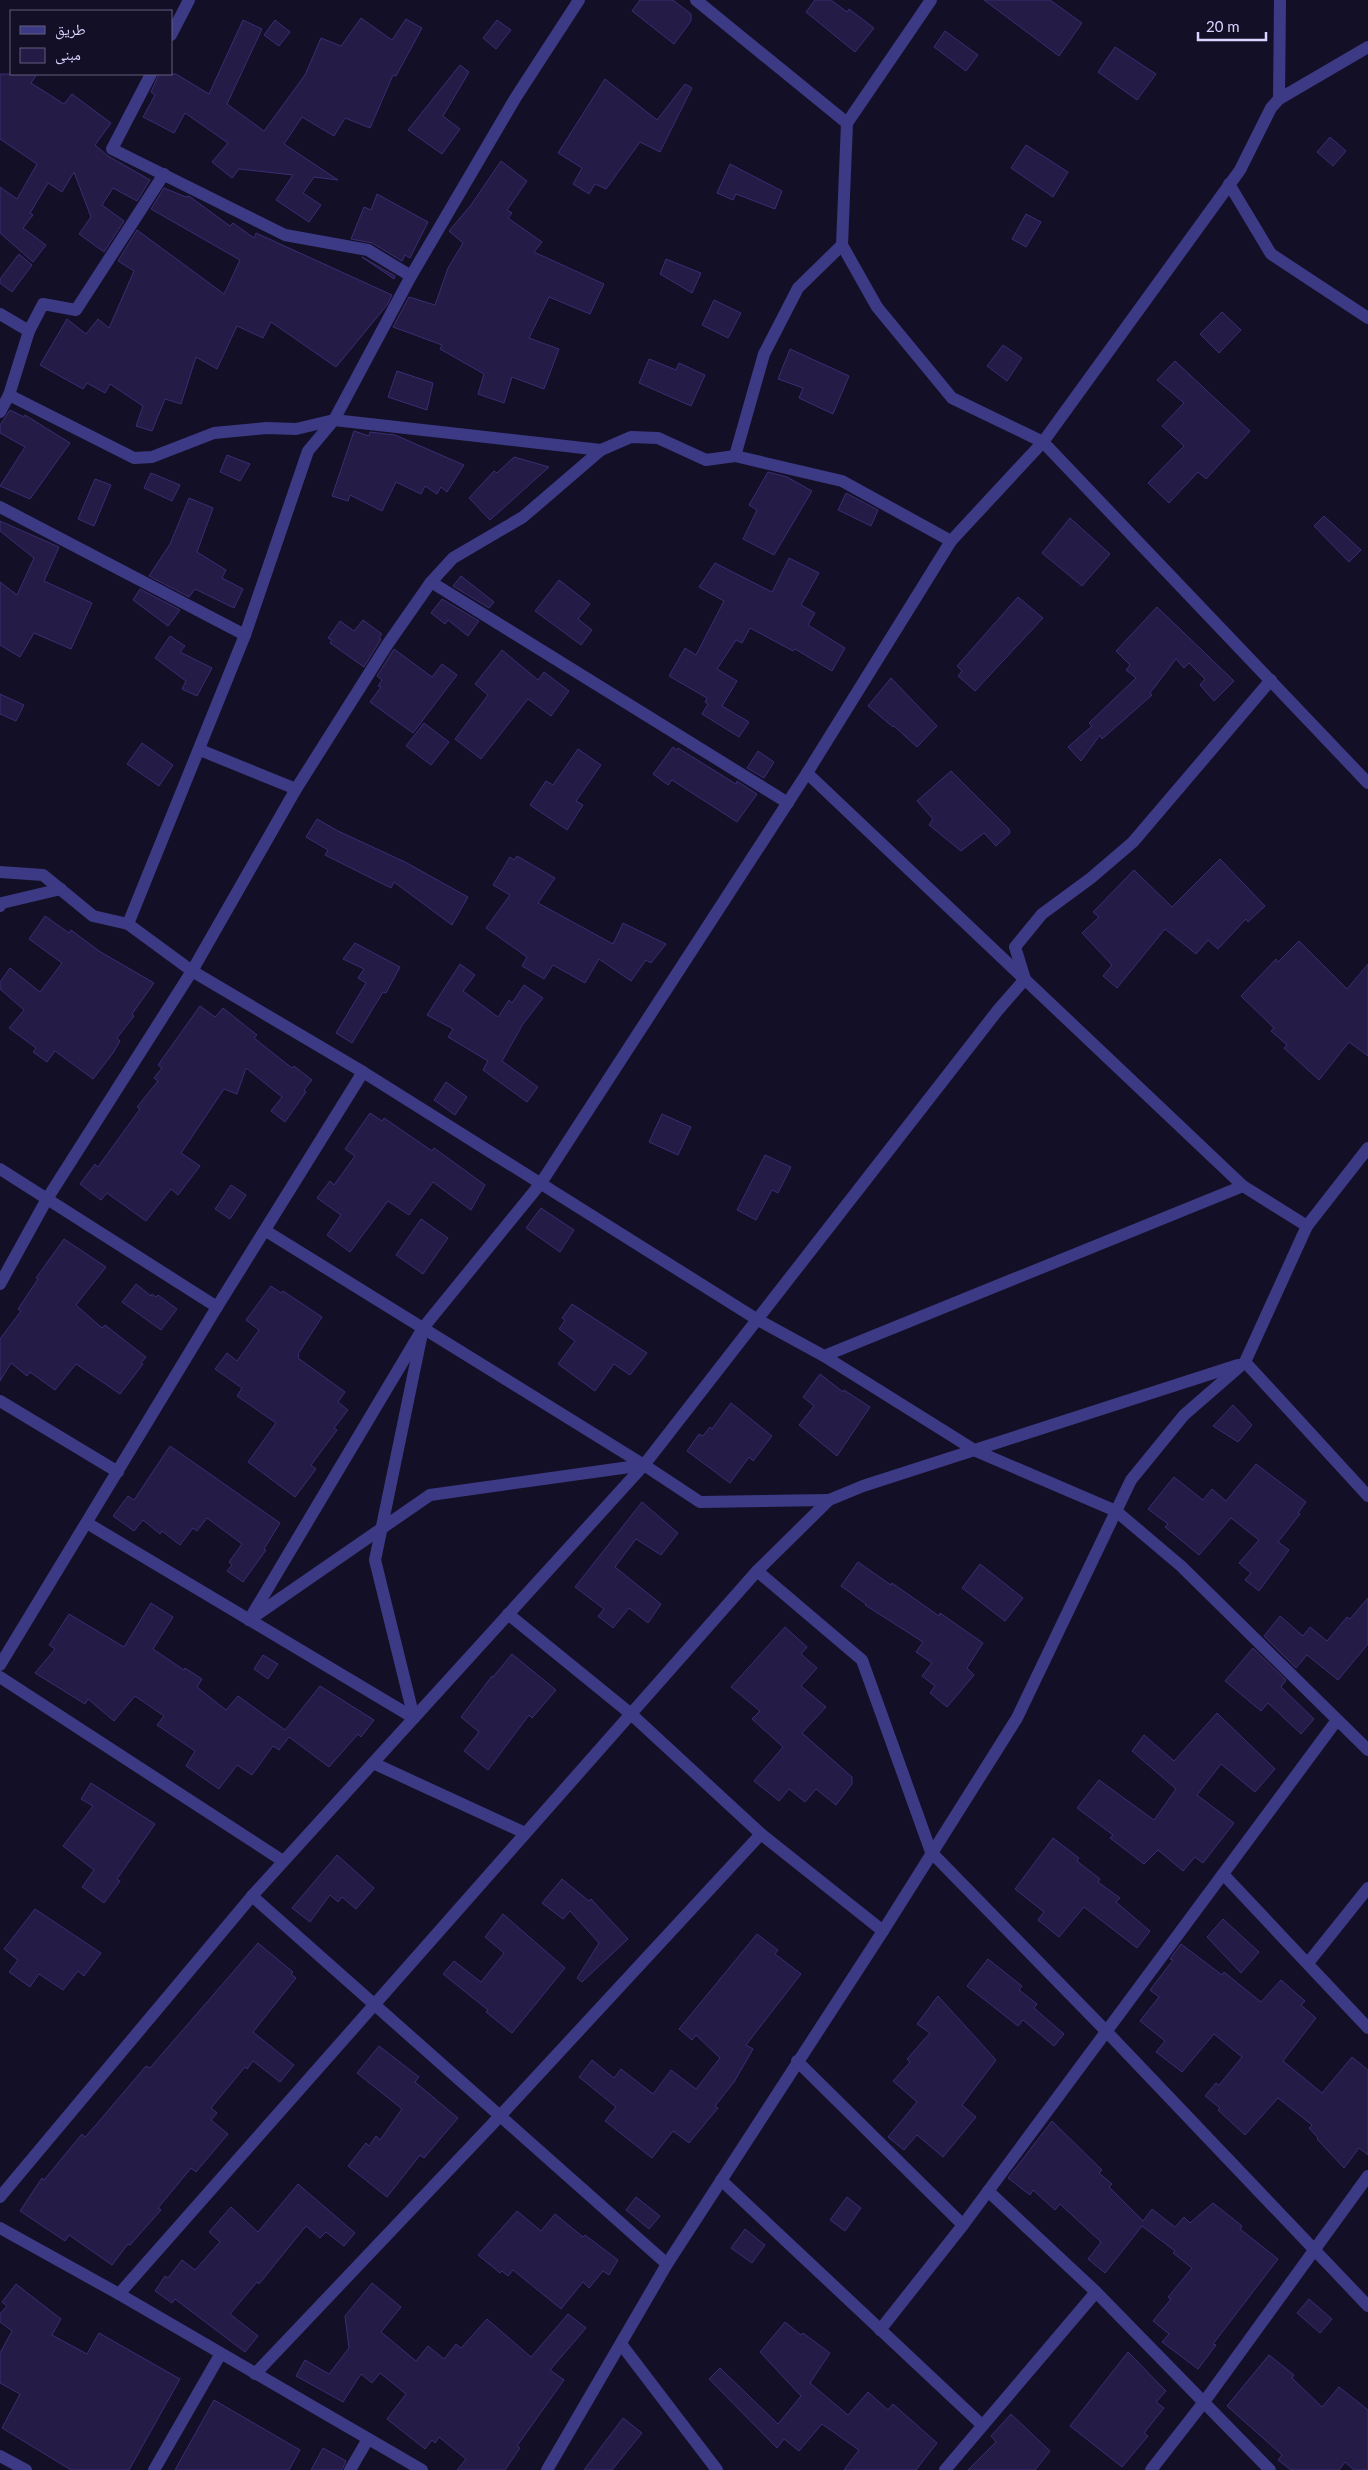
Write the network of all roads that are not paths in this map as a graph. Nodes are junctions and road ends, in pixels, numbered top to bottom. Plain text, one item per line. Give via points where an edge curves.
1 (189, 0) edge
2 (579, 0) edge
3 (696, 0) edge
4 (930, 0) edge
5 (1280, 0) edge
6 (172, 33) edge
7 (1368, 47) edge
8 (150, 75) edge
9 (1279, 99) junction
10 (847, 123) junction
11 (164, 174) junction
12 (1229, 184) junction
13 (842, 245) junction
14 (411, 276) junction
15 (0, 314) edge
16 (1368, 318) edge
17 (29, 332) junction
18 (9, 395) junction
19 (0, 412) edge
20 (334, 420) junction
21 (1043, 442) junction
22 (601, 450) junction
23 (734, 456) junction
24 (0, 507) edge
25 (951, 541) junction
26 (431, 582) junction
27 (246, 635) junction
28 (1271, 680) junction
29 (200, 750) junction
30 (807, 773) junction
31 (1368, 783) edge
32 (296, 789) junction
33 (788, 802) junction
34 (0, 872) edge
35 (61, 889) junction
36 (0, 906) edge
37 (128, 924) junction
38 (192, 971) junction
39 (1025, 979) junction
40 (363, 1072) junction
41 (1368, 1148) edge
42 (0, 1169) edge
43 (541, 1183) junction
44 (1243, 1186) junction
45 (47, 1198) junction
46 (1308, 1226) junction
47 (266, 1231) junction
48 (0, 1284) edge
49 (217, 1307) junction
50 (758, 1320) junction
51 (423, 1328) junction
52 (824, 1356) junction
53 (1245, 1362) junction
54 (0, 1401) edge
55 (976, 1451) junction
56 (644, 1465) junction
57 (118, 1472) junction
58 (1368, 1496) edge
59 (829, 1500) junction
60 (1116, 1511) junction
61 (87, 1523) junction
62 (382, 1528) junction
63 (757, 1571) junction
64 (508, 1614) junction
65 (249, 1620) junction
66 (0, 1665) edge
67 (0, 1677) edge
68 (631, 1714) junction
69 (414, 1718) junction
70 (1338, 1720) junction
71 (1368, 1750) edge
72 (373, 1763) junction
73 (525, 1833) junction
74 (761, 1834) junction
75 (931, 1852) junction
76 (283, 1861) junction
77 (1223, 1874) junction
78 (1368, 1888) edge
79 (252, 1896) junction
80 (883, 1931) junction
81 (1308, 1963) junction
82 (375, 2005) junction
83 (1368, 2028) edge
84 (1106, 2031) junction
85 (797, 2061) junction
86 (500, 2116) junction
87 (1368, 2176) edge
88 (721, 2180) junction
89 (988, 2191) junction
90 (0, 2197) edge
91 (963, 2225) junction
92 (0, 2228) edge
93 (1313, 2249) junction
94 (667, 2264) junction
95 (1096, 2292) junction
96 (119, 2294) junction
97 (1368, 2306) edge
98 (880, 2330) junction
99 (621, 2344) junction
100 (220, 2355) junction
101 (255, 2374) junction
102 (1204, 2402) junction
103 (982, 2426) junction
104 (368, 2439) junction
105 (0, 2456) edge
106 (26, 2470) edge
107 (154, 2470) edge
108 (350, 2470) edge
109 (422, 2470) edge
110 (548, 2470) edge
111 (717, 2470) edge
112 (945, 2470) edge
113 (1151, 2470) edge
114 (1270, 2470) edge

1 - 6 street
2 - 14 street via 516,97
3 - 10 street
4 - 10 street
5 - 9 street
7 - 9 street
8 - 11 street via 112,149
9 - 12 street
10 - 13 street
11 - 14 street via 285,235 368,250
11 - 17 street via 76,310 43,304
12 - 16 street via 1271,254
12 - 21 street
13 - 21 street via 877,307 952,398
13 - 23 street via 798,288 764,354
14 - 20 street
15 - 17 street
17 - 18 street
18 - 19 street
18 - 20 street via 134,458 152,457 214,434 266,428 296,429
20 - 22 street
20 - 27 street via 308,451
21 - 25 street
21 - 28 street
22 - 23 street via 631,437 658,438 706,460
22 - 26 street via 523,517 453,558
23 - 25 street via 842,481
24 - 27 street
25 - 30 street
26 - 32 street
26 - 33 street
27 - 29 street
28 - 31 street
28 - 39 street via 1133,842 1042,914 1015,947
29 - 32 street
29 - 37 street
30 - 33 street
30 - 39 street
32 - 38 street
33 - 43 street
34 - 35 street via 43,875
35 - 36 street
35 - 37 street via 93,916
37 - 38 street
38 - 40 street
38 - 45 street
39 - 44 street
39 - 50 street
40 - 43 street
40 - 47 street
41 - 46 street
42 - 45 street
43 - 50 street
43 - 51 street
44 - 46 street
44 - 52 street
45 - 48 street
45 - 49 street
46 - 53 street
47 - 49 street
47 - 51 street
49 - 57 street
50 - 52 street
50 - 56 street
51 - 56 street
51 - 62 street
51 - 65 street
52 - 55 street
53 - 55 street
53 - 58 street
53 - 60 street via 1184,1415 1131,1480
54 - 57 street
55 - 59 street via 863,1486
55 - 60 street
56 - 59 street via 700,1502
56 - 62 street via 430,1494
56 - 64 street
57 - 61 street
59 - 63 street
60 - 70 street via 1181,1566
60 - 75 street via 1017,1718
61 - 65 street
61 - 66 street
62 - 65 street
62 - 69 street via 375,1560
63 - 68 street
63 - 75 street via 862,1660
64 - 68 street
64 - 69 street
65 - 69 street
67 - 76 street
68 - 73 street
68 - 74 street
69 - 72 street
70 - 71 street
70 - 77 street
72 - 73 street
72 - 76 street
73 - 82 street
74 - 80 street
74 - 86 street
75 - 80 street
75 - 84 street
76 - 79 street
77 - 81 street
77 - 84 street
78 - 81 street
79 - 82 street
79 - 90 street
80 - 85 street
81 - 83 street
82 - 86 street
82 - 96 street
84 - 89 street
84 - 93 street
85 - 88 street
85 - 91 street
86 - 94 street
86 - 101 street
87 - 93 street
88 - 94 street
88 - 98 street
89 - 91 street
89 - 95 street
91 - 98 street
92 - 96 street
93 - 97 street
93 - 102 street
94 - 99 street
95 - 102 street
95 - 103 street
96 - 100 street
98 - 103 street
99 - 110 street
99 - 111 street
100 - 101 street
100 - 107 street
101 - 104 street
102 - 113 street
102 - 114 street
103 - 112 street
104 - 108 street
104 - 109 street
105 - 106 street

